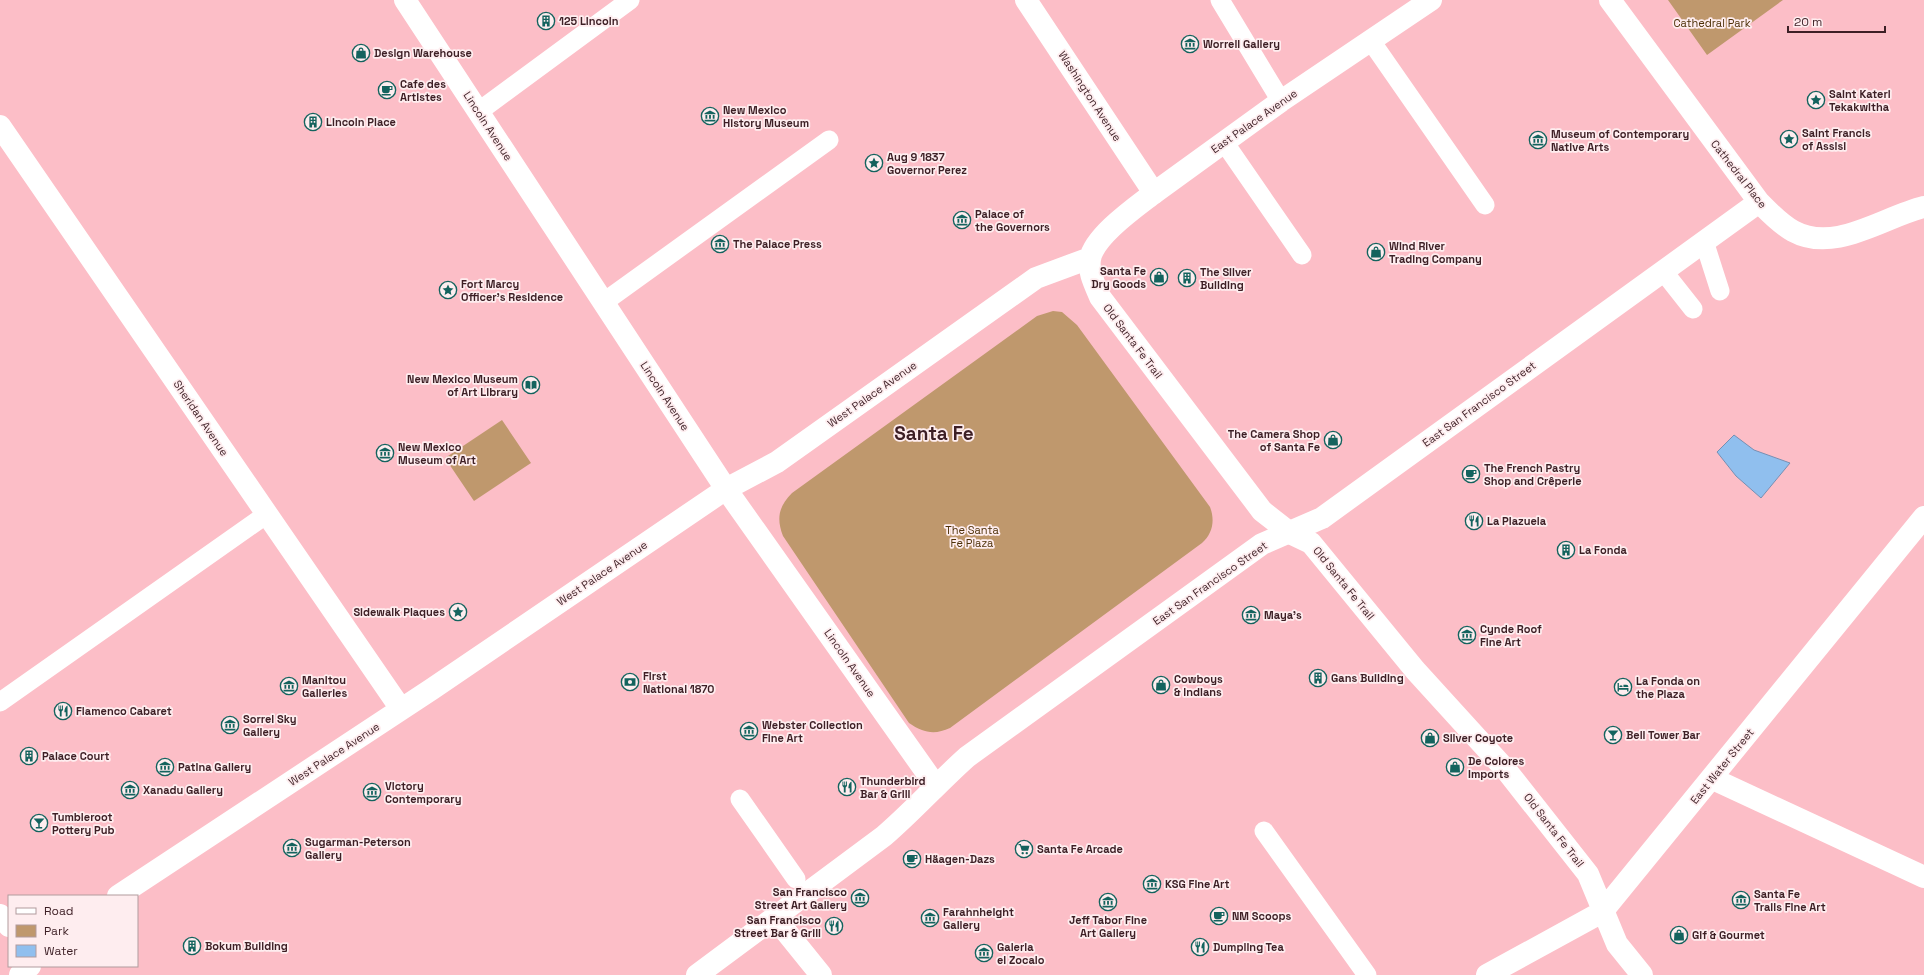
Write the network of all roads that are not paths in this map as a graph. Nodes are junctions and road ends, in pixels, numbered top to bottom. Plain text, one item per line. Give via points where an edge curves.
1 (405, 0) edge
2 (630, 0) edge
3 (1026, 0) edge
4 (1220, 0) edge
5 (1431, 0) edge
6 (1610, 0) edge
7 (1371, 41) junction
8 (1281, 101) junction
9 (478, 112) junction
10 (0, 126) edge
11 (829, 140) dead end
12 (1224, 142) junction
13 (1154, 193) junction
14 (1758, 202) junction
15 (1485, 205) dead end
16 (1924, 207) edge
17 (1704, 241) junction
18 (1302, 255) dead end
19 (1090, 258) junction
20 (1663, 271) junction
21 (1720, 292) dead end
22 (604, 302) junction
23 (1694, 309) dead end
24 (726, 489) junction
25 (267, 514) junction
26 (1924, 517) edge
27 (1290, 533) junction
28 (0, 702) edge
29 (401, 709) junction
30 (1713, 779) junction
31 (936, 786) junction
32 (740, 799) dead end
33 (1264, 832) dead end
34 (1924, 877) edge
35 (796, 879) dead end
36 (120, 895) edge
37 (1602, 912) junction
38 (0, 915) edge
39 (775, 918) junction
40 (8, 925) edge
41 (29, 967) edge
42 (20, 975) edge
43 (697, 975) edge
44 (821, 975) edge
45 (1367, 975) edge
46 (1487, 975) edge
47 (1642, 975) edge

1 - 9 street, Lincoln Avenue
2 - 9 lane
3 - 13 street, Washington Avenue
4 - 8 lane
5 - 7 street, East Palace Avenue
6 - 14 street, Cathedral Place
7 - 8 street, East Palace Avenue
7 - 15 lane
8 - 12 street, East Palace Avenue
9 - 22 street, Lincoln Avenue
10 - 25 street, Sheridan Avenue
11 - 22 lane
12 - 13 street, East Palace Avenue
12 - 18 lane
13 - 19 street, East Palace Avenue via 1098,242
14 - 16 street, Cathedral Place via 1794,231 1811,238 1831,239
14 - 17 street, East San Francisco Street
17 - 20 street, East San Francisco Street
17 - 21 lane
19 - 24 street, West Palace Avenue via 1036,278 777,462
19 - 27 street, Old Santa Fe Trail via 1090,272 1100,297 1108,308 1248,494 1262,511
20 - 23 lane
20 - 27 street, East San Francisco Street via 1322,518
22 - 24 street, Lincoln Avenue
24 - 29 street, West Palace Avenue
24 - 31 street, Lincoln Avenue
25 - 28 lane
25 - 29 street, Sheridan Avenue
26 - 30 street, East Water Street
27 - 31 street, East San Francisco Street via 1256,549 967,757
27 - 37 street, Old Santa Fe Trail via 1312,543 1415,670 1506,770 1588,874
29 - 36 street, West Palace Avenue
30 - 34 street
30 - 37 street, East Water Street
31 - 39 street, East San Francisco Street via 910,814 884,836
32 - 35 lane
33 - 45 lane
37 - 46 street, East Water Street
37 - 47 street, Old Santa Fe Trail via 1617,944
38 - 40 street
39 - 43 street, East San Francisco Street
39 - 44 street
41 - 42 street

